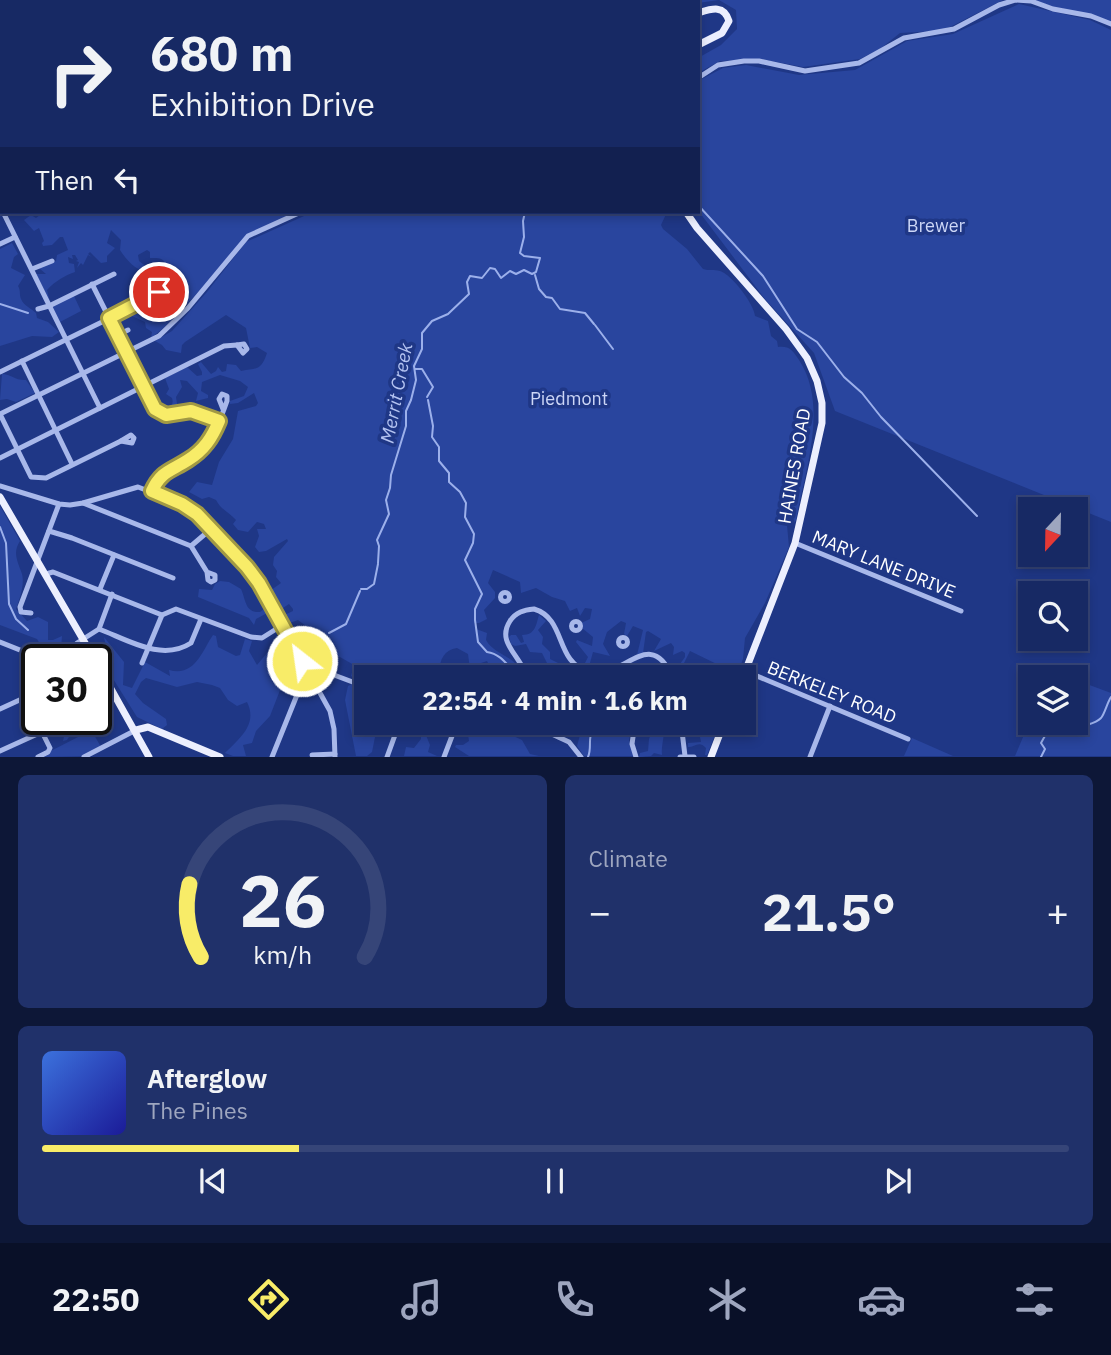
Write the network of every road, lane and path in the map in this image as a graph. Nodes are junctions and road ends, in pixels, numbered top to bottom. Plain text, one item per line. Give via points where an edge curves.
1 (700, 13) edge
2 (1111, 24) edge
3 (700, 44) edge
4 (700, 77) edge
5 (5, 214) edge
6 (297, 214) edge
7 (688, 214) edge
8 (15, 237) junction
9 (0, 244) edge
10 (52, 261) dead end
11 (32, 269) junction
12 (114, 274) dead end
13 (162, 278) dead end
14 (92, 284) junction
15 (50, 306) junction
16 (38, 309) dead end
17 (109, 318) junction
18 (128, 330) dead end
19 (118, 335) junction
20 (65, 339) junction
21 (237, 345) dead end
22 (126, 353) junction
23 (22, 361) junction
24 (0, 372) edge
25 (82, 374) junction
26 (142, 387) junction
27 (39, 394) junction
28 (100, 408) junction
29 (223, 410) dead end
30 (0, 414) edge
31 (219, 421) junction
32 (56, 430) junction
33 (121, 441) dead end
34 (18, 448) junction
35 (0, 458) edge
36 (72, 464) junction
37 (0, 486) edge
38 (152, 491) junction
39 (0, 497) edge
40 (83, 503) junction
41 (59, 504) junction
42 (211, 529) junction
43 (49, 531) junction
44 (795, 543) junction
45 (191, 546) junction
46 (114, 555) junction
47 (38, 561) junction
48 (207, 572) dead end
49 (46, 574) junction
50 (173, 578) dead end
51 (100, 589) junction
52 (112, 594) junction
53 (507, 601) dead end
54 (961, 611) dead end
55 (31, 613) dead end
56 (516, 614) junction
57 (162, 615) junction
58 (201, 619) junction
59 (281, 626) junction
60 (572, 628) dead end
61 (99, 629) junction
62 (558, 634) junction
63 (83, 639) junction
64 (0, 642) edge
65 (77, 644) edge
66 (86, 644) edge
67 (625, 646) dead end
68 (149, 648) junction
69 (21, 650) edge
70 (631, 661) junction
71 (142, 663) dead end
72 (522, 665) edge
73 (574, 665) edge
74 (622, 665) edge
75 (666, 665) edge
76 (748, 665) edge
77 (756, 678) edge
78 (312, 679) junction
79 (354, 682) edge
80 (112, 689) edge
81 (21, 700) edge
82 (830, 706) junction
83 (0, 709) edge
84 (136, 730) junction
85 (35, 735) edge
86 (43, 735) edge
87 (395, 735) edge
88 (452, 735) edge
89 (555, 735) edge
90 (633, 735) edge
91 (682, 735) edge
92 (719, 735) edge
93 (559, 737) joint
94 (908, 738) dead end
95 (0, 751) edge
96 (312, 755) edge
97 (335, 755) edge
98 (685, 756) edge
99 (38, 757) edge
100 (84, 757) edge
101 (149, 757) edge
102 (220, 757) edge
103 (272, 757) edge
104 (387, 757) edge
105 (444, 757) edge
106 (581, 757) edge
107 (636, 757) edge
108 (680, 757) edge
109 (694, 757) edge
110 (710, 757) edge
111 (810, 757) edge

1 - 3 main road via 720,9 729,21 722,33
2 - 4 street via 1015,0 954,29 904,38 859,63 805,71 744,61 718,65
5 - 8 street
6 - 22 street via 248,236 174,323
7 - 44 main road, HAINES ROAD via 786,329 817,381 822,423
8 - 9 street
8 - 11 street
10 - 11 street
11 - 15 street
12 - 14 street
13 - 17 street via 158,294
14 - 15 street
14 - 17 street
15 - 16 street
15 - 20 street
17 - 19 street
17 - 20 street
18 - 19 street
19 - 22 street
20 - 23 street
20 - 25 street
21 - 26 street via 224,346
22 - 25 street
22 - 26 street
23 - 24 street
23 - 27 street
25 - 27 street
25 - 28 street
26 - 28 street
26 - 31 street via 160,412 191,411
27 - 30 street
27 - 32 street
28 - 32 street
29 - 31 street
30 - 34 street
31 - 38 street via 208,443 162,474
32 - 34 street
32 - 36 street
33 - 36 street
34 - 35 street
34 - 36 street via 32,477 46,478
37 - 41 street
38 - 40 street via 138,487
38 - 42 street via 182,504
39 - 47 main road
40 - 41 street
40 - 45 street
41 - 43 street
42 - 45 street
42 - 59 street via 259,583
43 - 46 street
43 - 47 street
44 - 54 street, MARY LANE DRIVE
44 - 76 main road, HAINES ROAD
45 - 48 street
46 - 50 street
46 - 51 street
47 - 49 main road
47 - 55 street via 20,607 21,612
49 - 51 street via 53,572
49 - 63 main road
51 - 52 street
52 - 57 street
52 - 61 street
53 - 56 street
56 - 62 street via 543,612
56 - 72 street via 506,639
57 - 58 street via 176,610
57 - 68 street
58 - 59 street via 256,638
58 - 68 street via 191,643 184,648 165,652
59 - 78 street
60 - 62 street
61 - 63 street
61 - 68 street
62 - 73 street
63 - 65 street
63 - 66 main road
64 - 69 street
67 - 70 street
68 - 71 street
70 - 74 street
70 - 75 street via 659,656
77 - 82 street, BERKELEY ROAD
78 - 79 street via 326,672
78 - 97 street via 330,711
78 - 103 street via 299,690
80 - 84 main road
81 - 83 street
82 - 94 street, BERKELEY ROAD
82 - 111 street
84 - 100 street
84 - 101 main road
84 - 102 main road via 150,728
85 - 95 street
86 - 99 street via 49,751
87 - 104 street
88 - 105 street
89 - 93 street
90 - 107 street
91 - 98 street
92 - 110 main road
93 - 106 street
96 - 97 street
98 - 108 street
98 - 109 street

